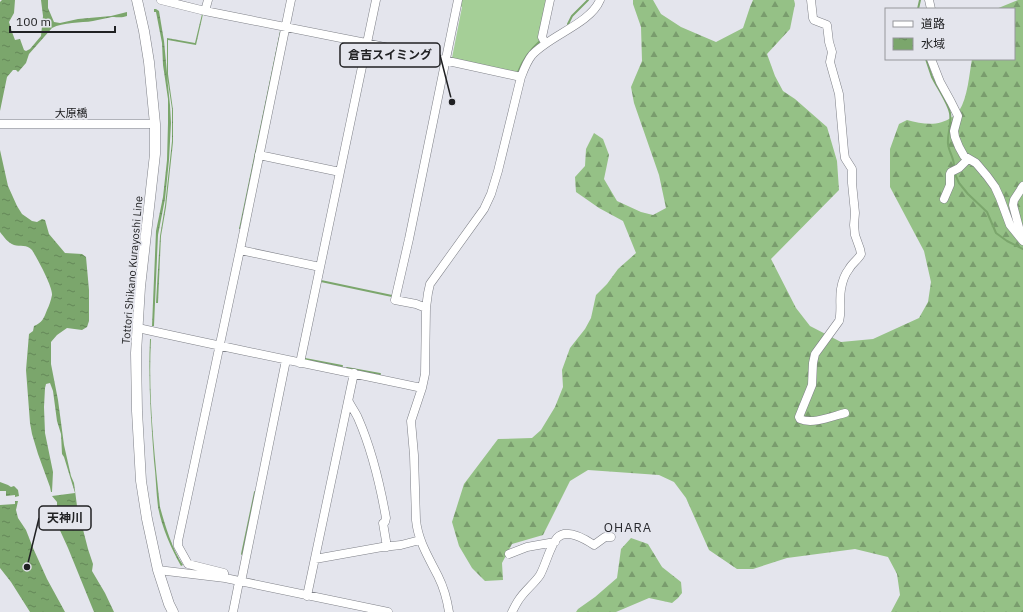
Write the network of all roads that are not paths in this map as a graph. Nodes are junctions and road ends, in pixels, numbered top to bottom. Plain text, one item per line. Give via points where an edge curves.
1 (137, 0) edge
2 (161, 0) edge
3 (181, 0) edge
4 (291, 0) edge
5 (376, 0) edge
6 (458, 0) edge
7 (550, 0) edge
8 (600, 0) edge
9 (811, 0) edge
10 (206, 6) edge
11 (285, 27) junction
12 (366, 43) junction
13 (545, 43) junction
14 (446, 60) junction
15 (931, 60) edge
16 (521, 77) junction
17 (0, 124) edge
18 (155, 124) junction
19 (259, 155) junction
20 (968, 159) junction
21 (340, 172) junction
22 (1023, 186) edge
23 (944, 199) dead end
24 (1022, 240) edge
25 (240, 250) junction
26 (320, 267) junction
27 (426, 308) junction
28 (138, 328) junction
29 (219, 346) junction
30 (286, 360) junction
31 (300, 363) junction
32 (354, 374) junction
33 (422, 388) junction
34 (349, 402) junction
35 (845, 413) dead end
36 (611, 537) dead end
37 (420, 540) junction
38 (555, 542) junction
39 (387, 547) junction
40 (509, 554) dead end
41 (315, 559) junction
42 (158, 570) junction
43 (225, 578) junction
44 (240, 582) junction
45 (307, 596) junction
46 (173, 612) edge
47 (233, 612) edge
48 (388, 612) edge
49 (449, 612) edge
50 (512, 612) edge

1 - 18 main road, Tottori Shikano Kurayoshi Line via 149,62
2 - 10 street
3 - 10 street
4 - 11 street
5 - 12 street
6 - 14 street
7 - 13 street via 542,37
8 - 13 street via 591,13
9 - 35 street via 814,20 827,25 828,29 832,52 830,62 839,94 845,158 852,169 855,235 861,254 844,278 839,321 815,354 812,385 799,417 802,420 817,420
10 - 11 street
11 - 12 street
11 - 19 street
12 - 14 street
12 - 21 street
13 - 16 street via 526,63
14 - 16 street
14 - 27 street via 395,300
15 - 20 street via 958,116 955,137
16 - 27 street via 491,194 484,209 430,284
17 - 18 street, 大原橋
18 - 28 main road, Tottori Shikano Kurayoshi Line via 155,154
19 - 21 street
19 - 25 street
20 - 23 street via 951,172 949,188
20 - 24 street via 976,163 995,187 1010,226
21 - 26 street
22 - 24 street via 1013,205
25 - 26 street
25 - 29 street
26 - 31 street
27 - 33 street via 425,374
28 - 29 street
28 - 42 main road, Tottori Shikano Kurayoshi Line via 137,411 141,482
29 - 30 street
29 - 43 street via 178,546 188,564 224,573
30 - 31 street
30 - 44 street
31 - 32 street
32 - 33 street
32 - 34 street
33 - 37 street via 411,421 416,520
34 - 39 street via 368,443 381,489
34 - 41 street
36 - 38 street via 605,537 594,545 580,536 565,534 558,537
37 - 39 street
37 - 49 street via 446,595
38 - 40 street via 524,547
38 - 50 street via 540,574 518,600
39 - 41 street
41 - 45 street
42 - 43 street
42 - 46 main road, Tottori Shikano Kurayoshi Line
43 - 44 street
44 - 45 street
44 - 47 street
45 - 48 street

